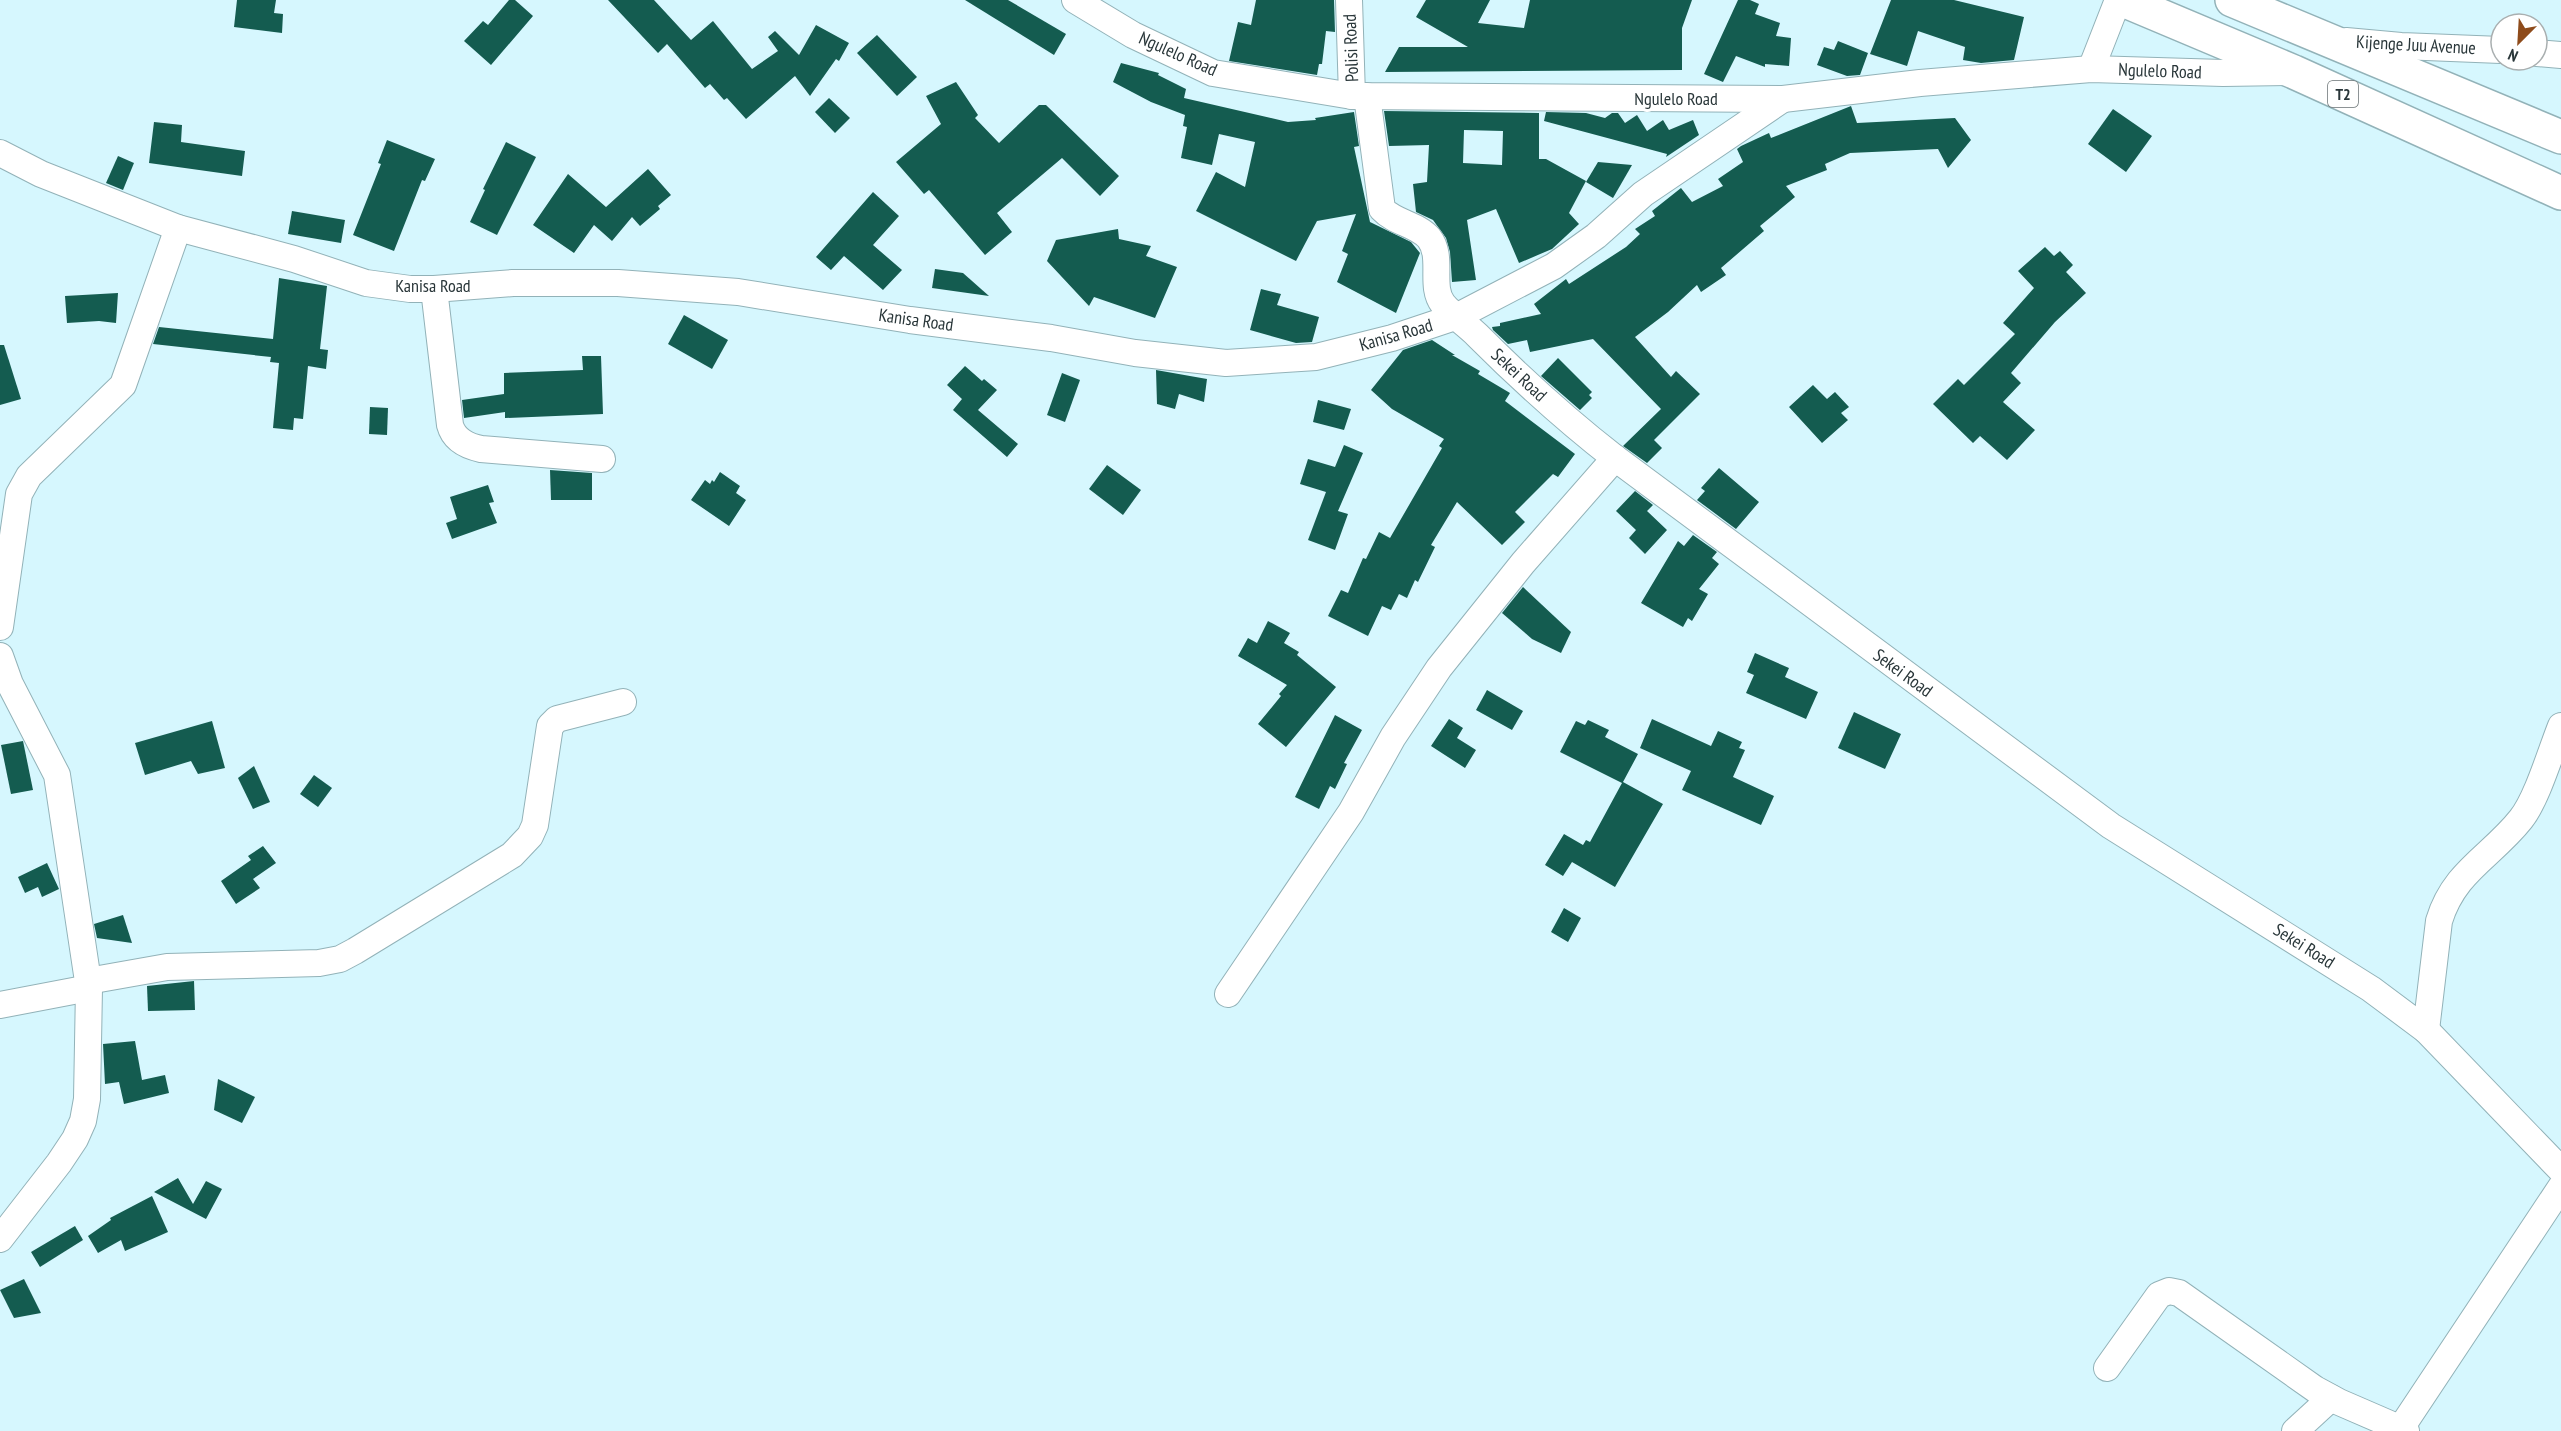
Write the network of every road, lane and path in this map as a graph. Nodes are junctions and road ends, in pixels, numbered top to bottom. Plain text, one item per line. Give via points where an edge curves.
1 (1075, 0) edge
2 (1349, 0) edge
3 (2118, 0) edge
4 (2123, 0) edge
5 (2232, 0) edge
6 (2330, 39) junction
7 (2489, 50) edge
8 (2091, 69) junction
9 (2294, 72) junction
10 (1359, 96) junction
11 (1783, 99) junction
12 (2561, 137) edge
13 (0, 153) edge
14 (2561, 193) edge
15 (178, 228) junction
16 (434, 289) junction
17 (1458, 316) junction
18 (1616, 458) junction
19 (602, 459) dead end
20 (10, 494) edge
21 (0, 627) edge
22 (0, 656) edge
23 (622, 702) dead end
24 (2561, 726) edge
25 (2554, 763) edge
26 (88, 984) junction
27 (1228, 994) dead end
28 (0, 1005) edge
29 (2426, 1030) junction
30 (2561, 1170) edge
31 (2561, 1187) edge
32 (0, 1239) edge
33 (2107, 1368) dead end
34 (2331, 1398) junction
35 (2403, 1430) edge
36 (2295, 1431) edge

1 - 10 street, Ngulelo Road via 1133,35 1213,73
2 - 10 street, Polisi Road
3 - 8 street
4 - 9 highway, T2
5 - 6 highway
6 - 7 street, Kijenge Juu Avenue
6 - 12 highway
8 - 9 street, Ngulelo Road
8 - 11 street, Ngulelo Road
9 - 14 highway, T2
10 - 11 street, Ngulelo Road
10 - 17 street, Sekei Road via 1382,209 1430,240 1436,261 1437,295
11 - 17 street, Kanisa Road via 1643,194 1596,236 1554,266
13 - 15 street, Kanisa Road via 42,174
15 - 16 street, Kanisa Road via 366,283
15 - 20 street via 123,385
16 - 17 street, Kanisa Road via 513,283 618,283 738,292 1135,353 1226,363 1316,357
16 - 19 street via 450,425 455,436 482,449
17 - 18 street, Sekei Road via 1521,379
18 - 27 street via 1523,562 1439,668 1393,737 1352,812
18 - 29 street, Sekei Road via 2111,826 2372,989
20 - 21 street
22 - 26 street via 10,684 57,775
23 - 26 street via 557,719 550,726 535,825 522,846 356,951 319,963 167,967
24 - 25 street
25 - 29 street via 2522,817 2452,888 2444,904
26 - 28 street
26 - 32 street via 87,1099 83,1121 59,1163
29 - 30 street, Sekei Road
31 - 35 street
33 - 34 street via 2159,1295 2169,1291 2179,1293
34 - 35 street
34 - 36 street

